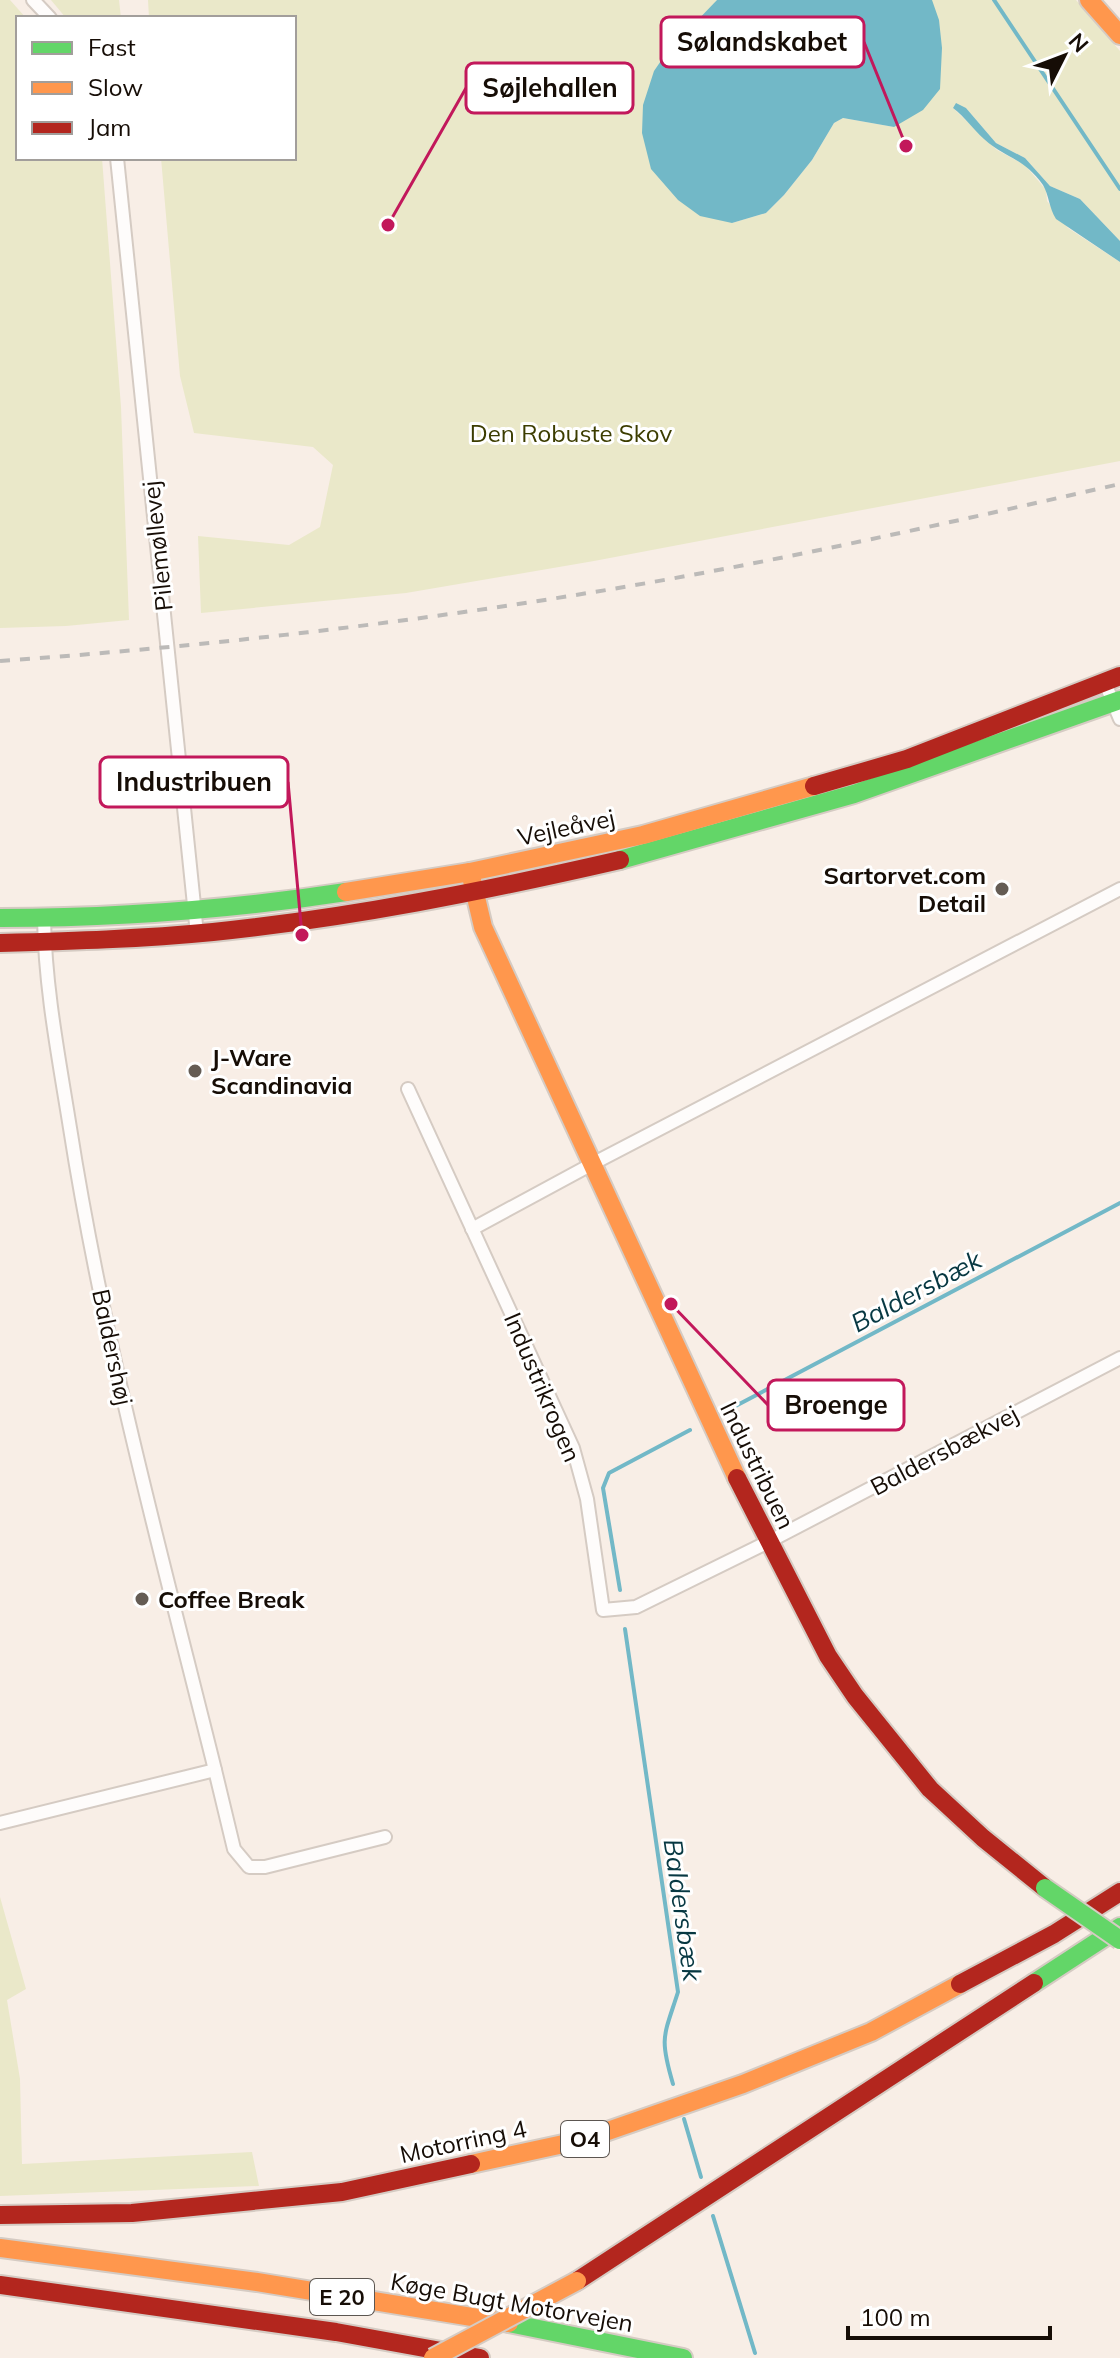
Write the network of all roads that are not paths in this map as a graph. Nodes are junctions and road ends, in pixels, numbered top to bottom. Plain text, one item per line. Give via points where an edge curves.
1 (33, 0) edge
2 (1089, 0) edge
3 (48, 16) edge
4 (1120, 35) edge
5 (117, 160) edge
6 (1112, 680) edge
7 (1118, 707) edge
8 (470, 872) junction
9 (1120, 889) edge
10 (475, 894) junction
11 (193, 908) junction
12 (0, 918) edge
13 (44, 918) junction
14 (339, 918) junction
15 (483, 927) junction
16 (197, 934) junction
17 (0, 943) edge
18 (44, 943) junction
19 (408, 1089) dead end
20 (594, 1163) junction
21 (472, 1229) junction
22 (1120, 1358) edge
23 (768, 1542) junction
24 (215, 1770) junction
25 (0, 1823) edge
26 (385, 1837) dead end
27 (1120, 1892) edge
28 (1120, 1927) edge
29 (1120, 1940) edge
30 (0, 2215) edge
31 (0, 2248) edge
32 (0, 2285) edge
33 (433, 2358) edge
34 (480, 2358) edge
35 (683, 2358) edge

1 - 3 street
2 - 4 main road
5 - 11 street, Pilemøllevej
6 - 7 street
6 - 8 main road, Vejleåvej via 907,759 643,835
7 - 10 main road, Vejleåvej via 784,816
8 - 10 main road, Industribuen
8 - 11 main road, Vejleåvej via 332,894
9 - 20 street
10 - 14 main road, Vejleåvej
10 - 15 main road, Industribuen
11 - 13 main road, Vejleåvej
11 - 16 street, Pilemøllevej
12 - 13 main road, Vejleåvej
13 - 18 street, Baldershøj
14 - 15 main road via 370,922 458,909
14 - 16 main road, Vejleåvej
15 - 20 main road, Industribuen
16 - 18 main road, Vejleåvej
17 - 18 main road, Vejleåvej
18 - 24 street, Baldershøj via 81,1196 118,1378
19 - 21 street, Industrikrogen
20 - 21 street
20 - 23 main road, Industribuen
21 - 23 street, Industrikrogen via 573,1448 587,1499 603,1610 636,1607
22 - 23 street, Baldersbækvej
23 - 29 main road, Industribuen, bridge via 828,1656 930,1789 1045,1888
24 - 25 street
24 - 26 street, Baldershøj via 234,1849 249,1867
27 - 30 main road, Motorring 4 / O4 via 1054,1934 871,2032 582,2140 342,2192 132,2213
28 - 33 main road, bridge via 577,2281
31 - 35 main road, Køge Bugt Motorvejen / E 20 via 148,2265 434,2311
32 - 34 main road, E 20 via 305,2327

